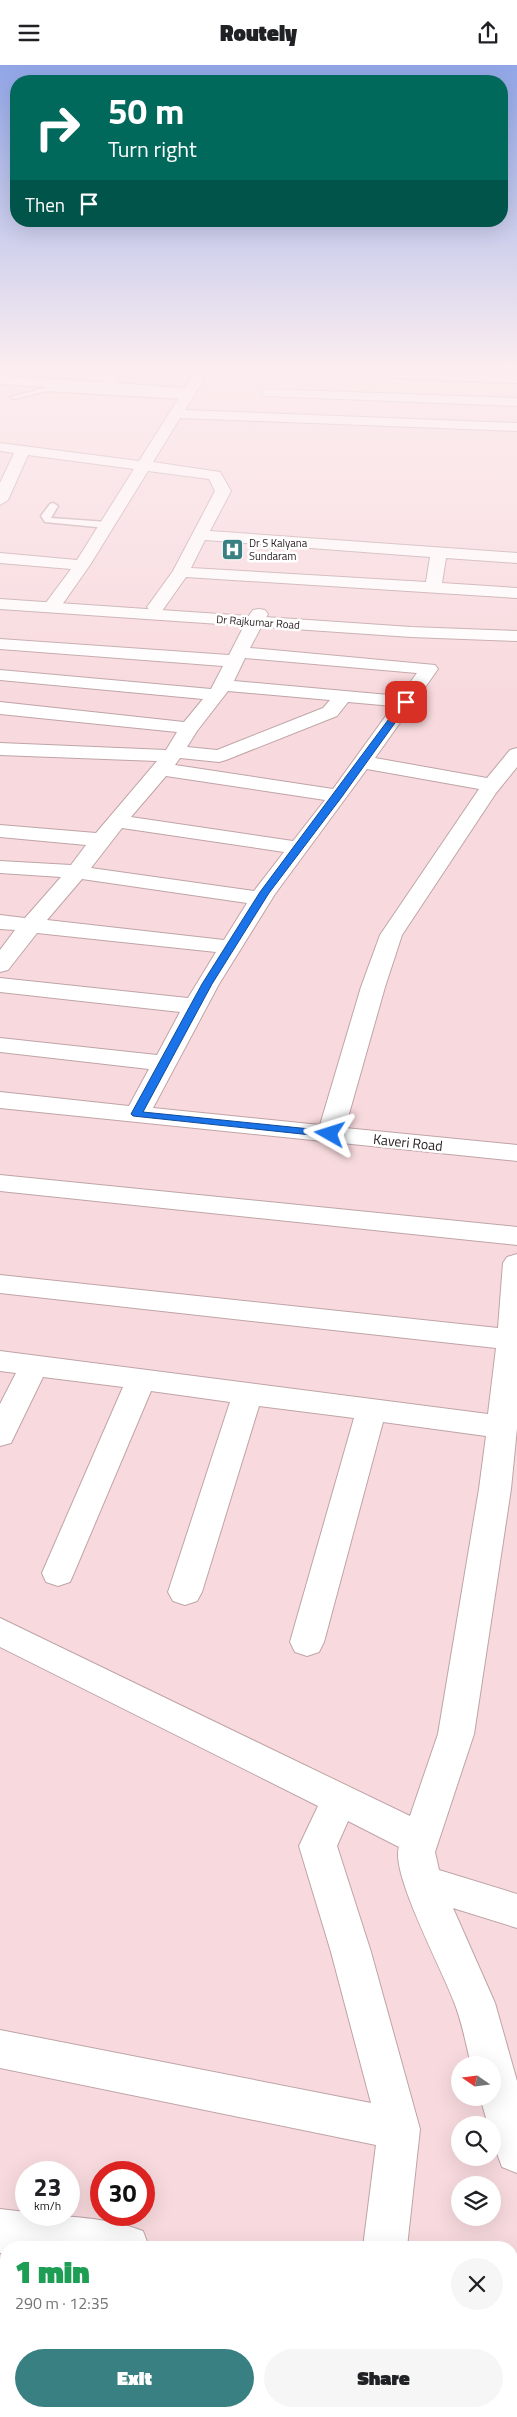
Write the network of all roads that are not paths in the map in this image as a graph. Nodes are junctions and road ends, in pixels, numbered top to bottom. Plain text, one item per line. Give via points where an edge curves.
1 (11, 476) edge
2 (138, 476) edge
3 (215, 476) edge
4 (0, 500) edge
5 (53, 506) dead end
6 (107, 525) junction
7 (200, 535) junction
8 (439, 553) junction
9 (0, 558) edge
10 (517, 558) edge
11 (82, 565) junction
12 (181, 572) junction
13 (433, 587) junction
14 (517, 593) edge
15 (0, 597) edge
16 (54, 604) junction
17 (0, 605) edge
18 (156, 607) junction
19 (257, 617) junction
20 (517, 627) edge
21 (517, 636) edge
22 (0, 644) edge
23 (237, 656) junction
24 (0, 675) edge
25 (220, 690) junction
26 (343, 696) junction
27 (406, 702) junction
28 (0, 708) edge
29 (189, 729) junction
30 (0, 749) edge
31 (517, 754) edge
32 (170, 759) junction
33 (362, 763) junction
34 (493, 785) junction
35 (338, 796) junction
36 (116, 821) junction
37 (0, 831) edge
38 (101, 840) junction
39 (299, 848) junction
40 (0, 867) edge
41 (77, 872) junction
42 (261, 899) junction
43 (0, 922) edge
44 (30, 925) junction
45 (230, 947) junction
46 (0, 965) edge
47 (0, 985) edge
48 (195, 1007) junction
49 (0, 1045) edge
50 (164, 1063) junction
51 (0, 1100) edge
52 (137, 1114) junction
53 (330, 1134) junction
54 (517, 1153) edge
55 (0, 1183) edge
56 (517, 1236) edge
57 (517, 1263) edge
58 (0, 1284) edge
59 (515, 1339) edge
60 (0, 1361) edge
61 (34, 1366) junction
62 (141, 1380) junction
63 (248, 1394) junction
64 (371, 1410) junction
65 (502, 1427) junction
66 (0, 1435) edge
67 (58, 1573) dead end
68 (185, 1592) dead end
69 (0, 1631) edge
70 (307, 1642) dead end
71 (339, 1799) junction
72 (420, 1839) junction
73 (422, 1882) junction
74 (517, 1911) edge
75 (0, 2049) edge
76 (490, 2056) edge
77 (501, 2096) edge
78 (399, 2129) junction
79 (517, 2152) edge
80 (0, 2231) edge
81 (79, 2241) edge
82 (386, 2241) edge

1 - 4 street
2 - 6 street
3 - 7 street via 223,491
5 - 6 lane via 46,516 48,520
6 - 11 street
7 - 8 street
7 - 12 street
8 - 10 street
8 - 13 street
9 - 11 street
11 - 16 street
12 - 13 street
12 - 18 street
13 - 14 street
15 - 16 street, Dr Rajkumar Road
16 - 17 street, Dr Rajkumar Road
16 - 18 street, Dr Rajkumar Road
16 - 19 street, Dr Rajkumar Road
18 - 19 street, Dr Rajkumar Road
19 - 20 street, Dr Rajkumar Road
19 - 21 street, Dr Rajkumar Road via 411,632
19 - 23 street
22 - 23 street
23 - 25 street
23 - 27 street via 429,669
24 - 25 street
25 - 26 street
25 - 29 street
26 - 27 street
26 - 32 street via 330,712 219,756
27 - 33 street
28 - 29 street
29 - 32 street
30 - 32 street
31 - 34 street
32 - 35 street
32 - 36 street
33 - 34 street
33 - 35 street
34 - 53 street via 391,935
35 - 39 street
36 - 38 street
36 - 39 street
37 - 38 street
38 - 41 street
39 - 42 street
40 - 41 street
41 - 42 street
41 - 44 street
42 - 45 street
43 - 44 street
44 - 45 street
44 - 46 street
45 - 48 street
47 - 48 street
48 - 50 street
49 - 50 street
50 - 52 street
51 - 52 street, Kaveri Road
52 - 53 street, Kaveri Road
53 - 54 street, Kaveri Road
55 - 56 street
57 - 59 street
58 - 59 street
59 - 65 street
60 - 61 street
61 - 62 street
61 - 66 street
62 - 63 street
62 - 67 street
63 - 64 street
63 - 68 street
64 - 65 street
64 - 70 street
65 - 72 street via 496,1489 456,1734
69 - 71 street
71 - 72 street
71 - 78 street via 318,1846 351,1952
72 - 73 street via 416,1851
73 - 74 street
73 - 76 street via 475,2003
75 - 78 street
77 - 79 street
78 - 82 street
80 - 81 street

